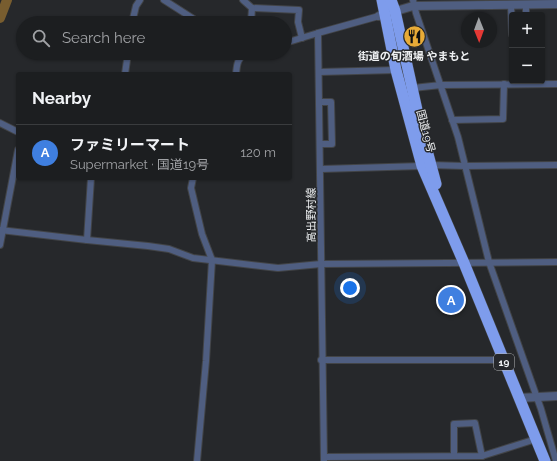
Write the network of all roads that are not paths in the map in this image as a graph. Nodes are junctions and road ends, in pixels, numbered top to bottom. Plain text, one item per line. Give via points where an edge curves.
1 (140, 0) edge
2 (164, 0) edge
3 (243, 0) edge
4 (374, 0) edge
5 (382, 0) edge
6 (413, 3) edge
7 (557, 4) edge
8 (511, 5) junction
9 (526, 5) junction
10 (252, 8) junction
11 (388, 10) edge
12 (511, 12) edge
13 (526, 12) edge
14 (134, 16) edge
15 (189, 16) edge
16 (251, 16) edge
17 (318, 33) junction
18 (302, 38) junction
19 (292, 41) edge
20 (127, 60) edge
21 (237, 60) edge
22 (408, 68) junction
23 (396, 70) junction
24 (125, 72) edge
25 (236, 72) edge
26 (319, 72) junction
27 (509, 83) edge
28 (504, 84) junction
29 (545, 84) edge
30 (557, 84) edge
31 (441, 85) junction
32 (413, 88) junction
33 (401, 89) junction
34 (319, 102) junction
35 (452, 120) junction
36 (0, 123) edge
37 (16, 131) edge
38 (320, 144) junction
39 (16, 159) edge
40 (557, 165) edge
41 (426, 166) junction
42 (465, 166) junction
43 (321, 169) junction
44 (91, 180) edge
45 (193, 180) edge
46 (1, 230) edge
47 (87, 240) junction
48 (0, 245) edge
49 (212, 260) junction
50 (489, 262) junction
51 (557, 262) edge
52 (464, 263) junction
53 (321, 264) junction
54 (503, 358) junction
55 (322, 360) junction
56 (557, 396) edge
57 (536, 397) junction
58 (519, 398) junction
59 (536, 439) junction
60 (554, 442) edge
61 (454, 456) junction
62 (482, 456) junction
63 (324, 459) edge
64 (197, 461) edge
65 (545, 461) edge
66 (556, 461) edge

1 - 14 street
2 - 15 street
3 - 10 street
4 - 11 highway
5 - 11 highway, 国道19号 / 19
6 - 8 street
6 - 11 street
6 - 31 street
7 - 9 street
8 - 9 street
8 - 12 street
9 - 13 street
10 - 16 street
10 - 18 street via 299,10 298,22
11 - 17 street
11 - 22 highway, 国道19号 / 19
11 - 23 highway, 国道19号
17 - 18 street
17 - 26 street, 高出野村線
18 - 19 street
20 - 24 street
21 - 25 street
22 - 23 street
22 - 32 highway, 国道19号 / 19
23 - 26 street
23 - 33 highway, 国道19号 / 19
26 - 34 street, 高出野村線
27 - 28 street
28 - 31 street
28 - 35 street via 503,119
29 - 30 street
31 - 32 street
31 - 35 street
32 - 33 street
32 - 41 highway, 国道19号 / 19
33 - 41 highway, 国道19号 / 19
34 - 38 street, 高出野村線
34 - 38 street via 331,102 332,144
35 - 42 street
36 - 37 street
38 - 43 street, 高出野村線
39 - 46 street
40 - 42 street
41 - 42 street
41 - 43 street
41 - 52 highway, 国道19号 / 19 via 440,195
42 - 50 street
43 - 53 street, 高出野村線
44 - 47 street
45 - 49 street via 191,188 202,234
46 - 47 street
46 - 48 street
47 - 49 street via 169,249 193,258
49 - 53 street via 278,268
49 - 64 street
50 - 51 street
50 - 52 street
50 - 57 street
52 - 53 street
52 - 54 highway, 国道19号 / 19
53 - 55 street, 高出野村線
54 - 55 street
54 - 58 highway, 国道19号 / 19
55 - 63 street, 高出野村線
56 - 57 street
57 - 58 street
57 - 60 street
58 - 59 highway, 国道19号 / 19
59 - 62 street
59 - 65 highway, 国道19号 / 19
60 - 66 street
61 - 62 street
61 - 62 street via 454,424 475,423
61 - 63 street

